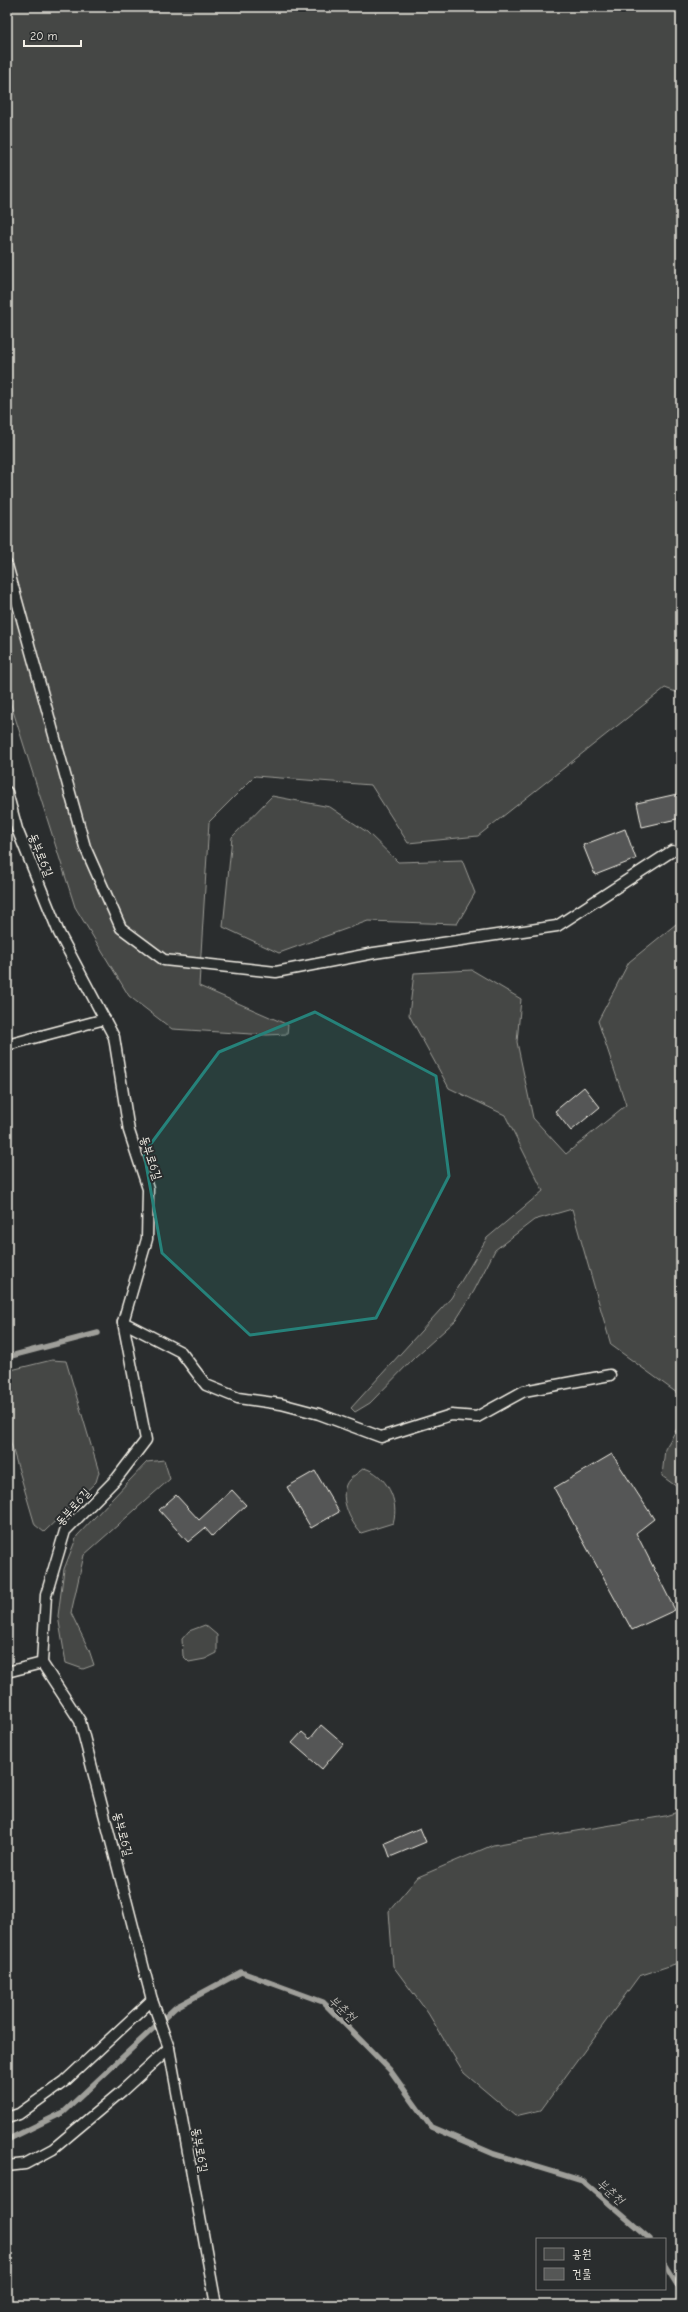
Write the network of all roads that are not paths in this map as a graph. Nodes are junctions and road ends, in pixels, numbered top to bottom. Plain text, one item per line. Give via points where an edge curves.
1 (7, 565) edge
2 (7, 792) edge
3 (672, 851) dead end
4 (105, 1019) junction
5 (7, 1045) edge
6 (123, 1322) junction
7 (610, 1375) dead end
8 (42, 1663) junction
9 (7, 1672) edge
10 (152, 2000) junction
11 (169, 2048) junction
12 (7, 2118) edge
13 (7, 2166) edge
14 (216, 2305) edge

1 - 3 lane via 85,847 121,928 164,960 276,972 374,953 557,926
2 - 4 lane, 동부로6길 via 17,829 59,933
4 - 5 lane
4 - 6 lane, 동부로6길 via 114,1037 129,1131 148,1189 147,1239
6 - 7 lane via 181,1352 206,1385 238,1398 281,1404 319,1414 381,1437 451,1415 476,1417 524,1391
6 - 8 lane, 동부로6길 via 146,1440 117,1478 66,1531 46,1595
8 - 9 lane
8 - 10 lane, 동부로6길 via 80,1721
10 - 11 lane, 동부로6길
10 - 12 lane via 65,2081 18,2114
11 - 13 lane via 52,2149 25,2164
11 - 14 lane, 동부로6길

